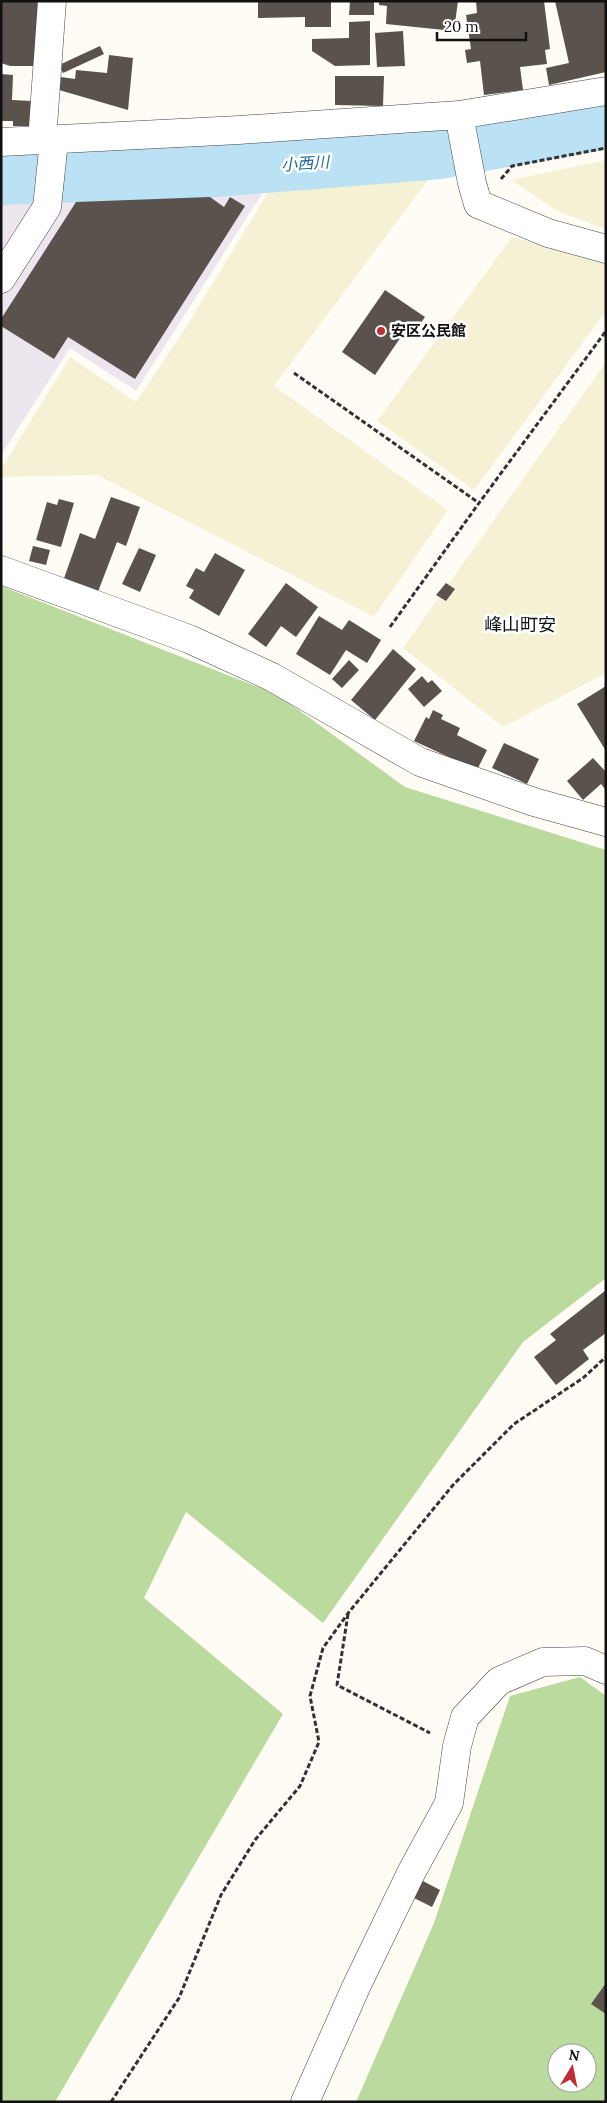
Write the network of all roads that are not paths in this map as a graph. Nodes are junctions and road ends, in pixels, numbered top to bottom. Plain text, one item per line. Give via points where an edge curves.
1 (52, 1) edge
2 (606, 91) edge
3 (459, 115) junction
4 (48, 141) junction
5 (1, 142) edge
6 (606, 249) edge
7 (1, 279) edge
8 (1, 570) edge
9 (606, 822) edge
10 (606, 1670) edge
11 (305, 2102) edge

1 - 4 street
2 - 3 street
3 - 4 street
3 - 6 street via 478,204 548,233
4 - 5 street
4 - 7 street via 47,207
8 - 9 street via 189,639 272,678 420,762 534,802
10 - 11 street via 586,1661 543,1662 499,1681 465,1717 457,1746 449,1803 356,1987

